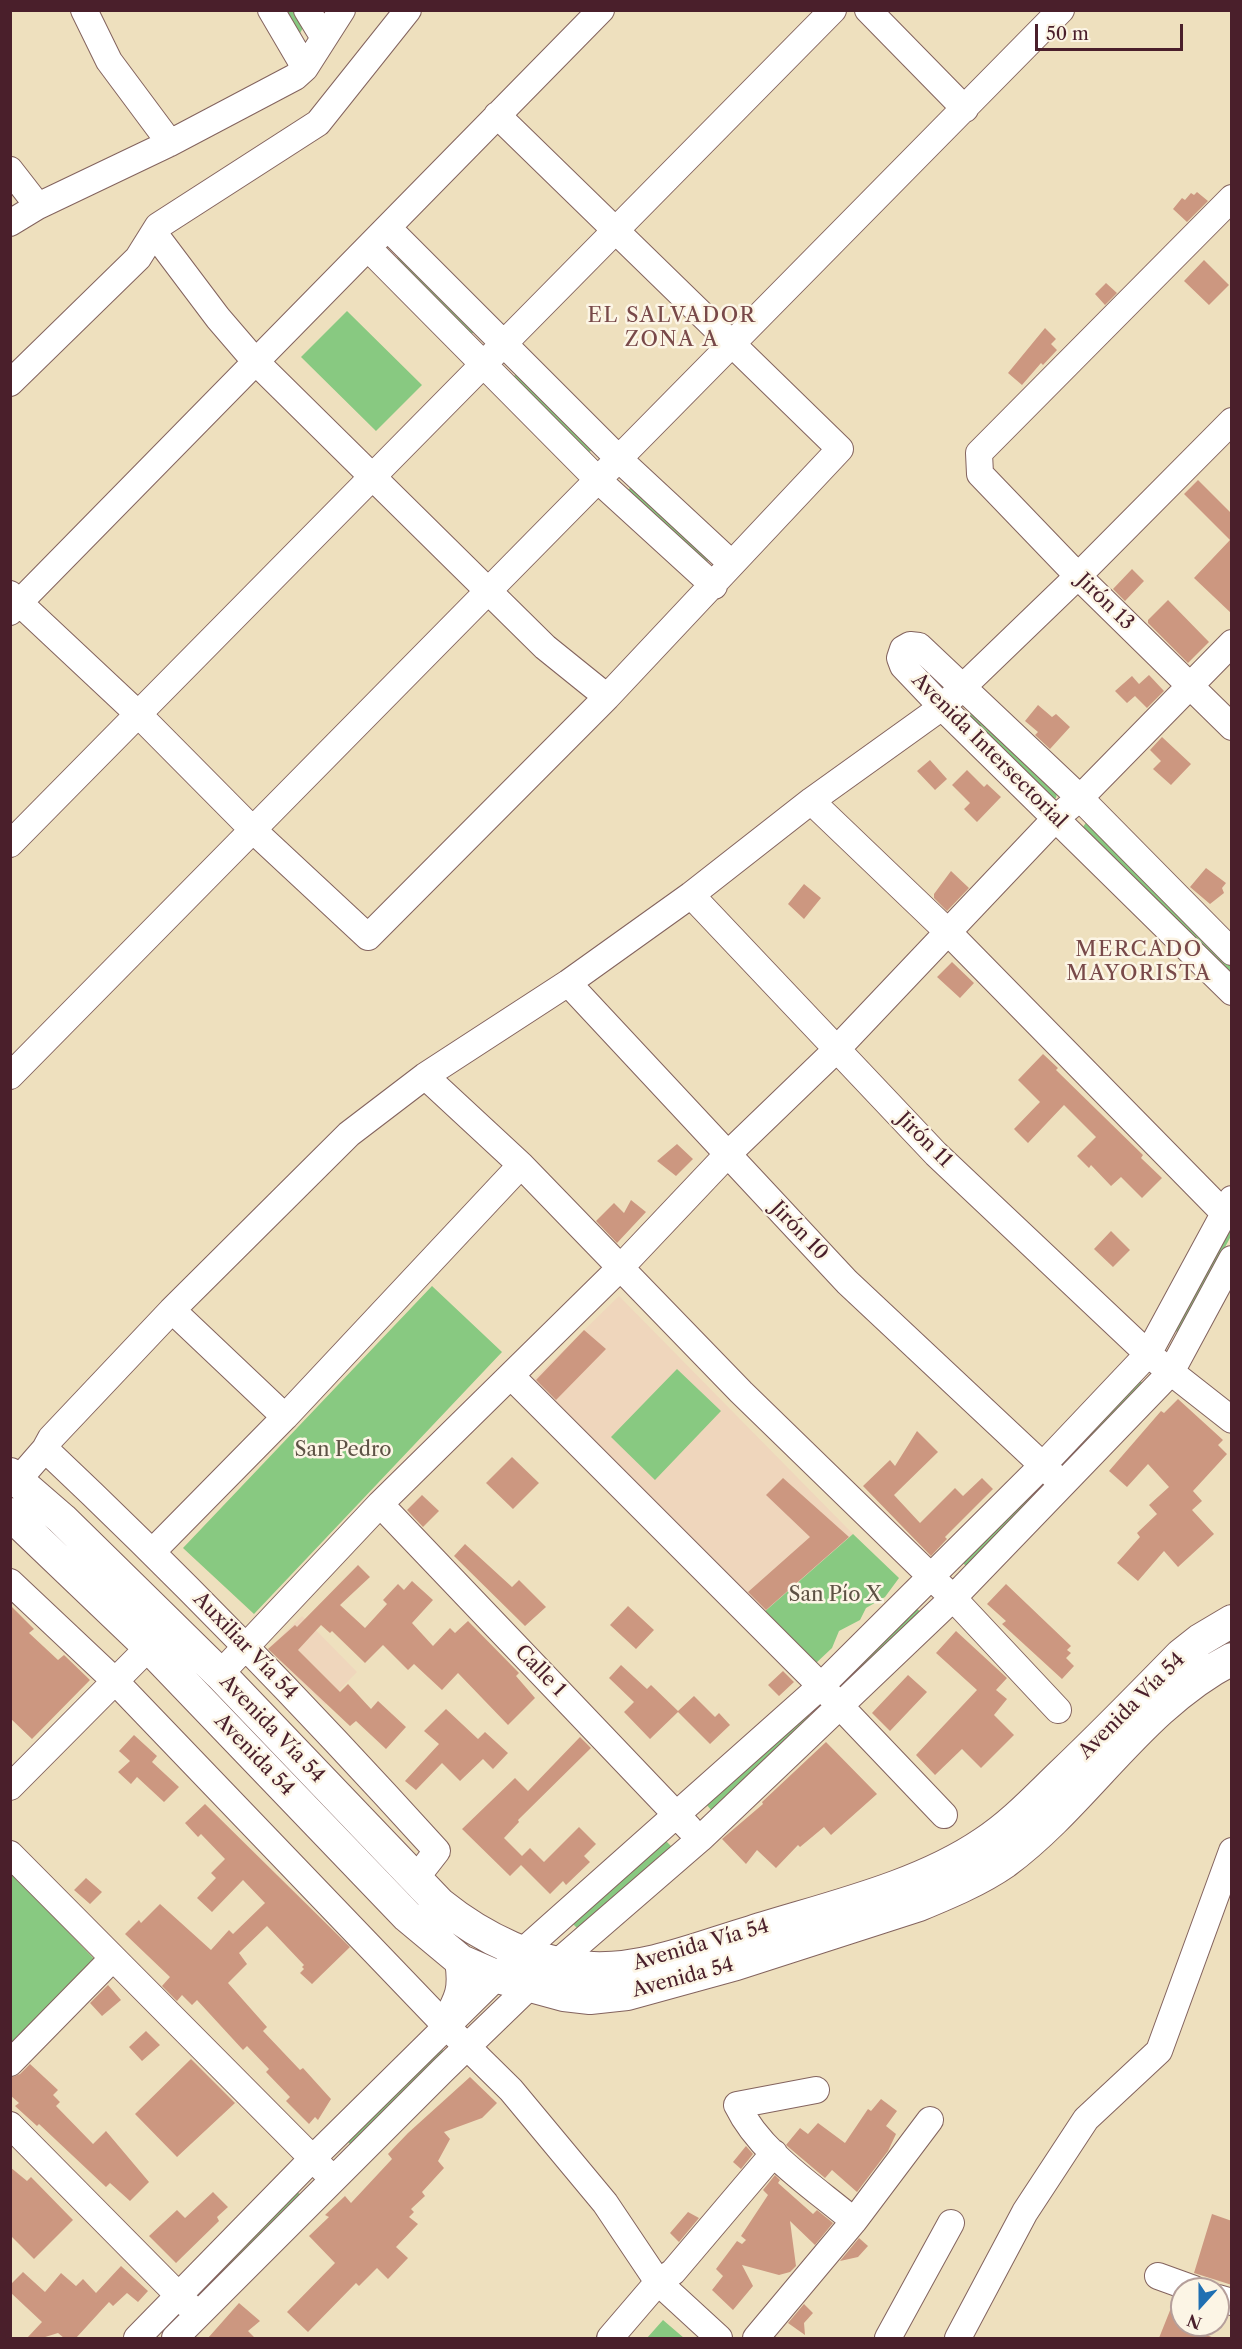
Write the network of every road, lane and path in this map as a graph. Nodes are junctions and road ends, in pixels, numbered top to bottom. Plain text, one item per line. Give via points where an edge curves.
1 (84, 10) edge
2 (271, 10) edge
3 (307, 10) edge
4 (342, 10) edge
5 (408, 10) edge
6 (601, 10) edge
7 (833, 10) edge
8 (868, 10) edge
9 (1061, 10) edge
10 (324, 38) junction
11 (305, 68) junction
12 (965, 109) junction
13 (497, 115) junction
14 (170, 143) junction
15 (10, 171) edge
16 (1232, 198) edge
17 (38, 206) junction
18 (10, 223) edge
19 (388, 228) junction
20 (615, 230) junction
21 (154, 233) junction
22 (368, 248) junction
23 (502, 344) junction
24 (731, 346) junction
25 (255, 361) junction
26 (483, 366) junction
27 (10, 383) edge
28 (1232, 421) edge
29 (620, 460) junction
30 (373, 476) junction
31 (599, 482) junction
32 (732, 564) junction
33 (1078, 576) junction
34 (714, 586) junction
35 (489, 592) junction
36 (13, 603) edge
37 (1232, 643) edge
38 (1190, 685) junction
39 (963, 688) junction
40 (607, 698) junction
41 (942, 707) junction
42 (137, 713) junction
43 (1232, 727) edge
44 (1080, 798) junction
45 (811, 801) junction
46 (1057, 817) junction
47 (253, 830) junction
48 (10, 844) edge
49 (691, 895) junction
50 (948, 932) junction
51 (1232, 952) edge
52 (568, 983) junction
53 (1232, 992) edge
54 (837, 1050) junction
55 (14, 1067) edge
56 (425, 1076) junction
57 (727, 1155) junction
58 (521, 1165) junction
59 (1228, 1206) edge
60 (1232, 1259) edge
61 (621, 1267) junction
62 (172, 1310) junction
63 (1148, 1354) junction
64 (1171, 1372) junction
65 (510, 1376) junction
66 (285, 1417) junction
67 (1232, 1420) edge
68 (45, 1449) junction
69 (1043, 1465) junction
70 (14, 1477) edge
71 (1063, 1485) junction
72 (380, 1504) junction
73 (10, 1514) edge
74 (153, 1551) junction
75 (931, 1578) junction
76 (10, 1582) edge
77 (953, 1598) junction
78 (1232, 1621) edge
79 (246, 1645) junction
80 (148, 1647) junction
81 (1232, 1659) edge
82 (220, 1674) junction
83 (114, 1680) junction
84 (821, 1686) junction
85 (840, 1707) junction
86 (1058, 1710) dead end
87 (10, 1787) edge
88 (677, 1815) junction
89 (944, 1815) dead end
90 (700, 1839) junction
91 (1232, 1851) edge
92 (10, 1854) edge
93 (416, 1878) junction
94 (523, 1951) junction
95 (113, 1958) junction
96 (461, 1961) junction
97 (556, 1961) junction
98 (498, 1977) junction
99 (529, 1987) junction
100 (457, 2036) junction
101 (10, 2063) edge
102 (816, 2090) dead end
103 (930, 2120) dead end
104 (10, 2125) edge
105 (774, 2153) junction
106 (312, 2159) junction
107 (333, 2179) junction
108 (854, 2221) junction
109 (951, 2223) dead end
110 (1158, 2276) dead end
111 (1170, 2280) edge
112 (658, 2282) junction
113 (179, 2296) junction
114 (199, 2315) junction
115 (137, 2338) edge
116 (176, 2338) edge
117 (610, 2338) edge
118 (719, 2338) edge
119 (756, 2338) edge
120 (888, 2338) edge
121 (958, 2338) edge

1 - 14 street via 109,61
2 - 11 street
3 - 10 street
4 - 10 street
5 - 21 street via 318,123 158,226
6 - 13 street
7 - 20 street
8 - 12 street
9 - 12 street
10 - 11 street
11 - 14 street
12 - 24 street
13 - 19 street
13 - 20 street
14 - 17 street
15 - 17 street
16 - 33 street, Jirón 13 via 979,453 981,474
17 - 18 street
19 - 22 street
19 - 23 street
20 - 23 street
20 - 24 street
21 - 25 street
21 - 27 street via 138,258
22 - 25 street
22 - 26 street
23 - 26 street
23 - 29 street
24 - 29 street
24 - 32 street via 840,449
25 - 30 street
25 - 36 street
26 - 30 street
26 - 31 street
28 - 33 street
29 - 31 street
29 - 32 street
30 - 35 street
30 - 42 street
31 - 34 street
31 - 35 street
32 - 34 street
33 - 38 street, Jirón 13
33 - 39 street
34 - 40 street
35 - 40 street via 545,647
35 - 47 street
36 - 42 street
37 - 38 street
38 - 43 street, Jirón 13
38 - 44 street
39 - 41 street
39 - 41 street, Avenida Intersectorial via 911,656
39 - 44 street, Avenida Intersectorial
40 - 47 street via 368,937
41 - 45 street
41 - 46 street, Avenida Intersectorial
42 - 47 street
42 - 48 street
44 - 46 street
44 - 51 street, Avenida Intersectorial
45 - 49 street
45 - 50 street
46 - 50 street
46 - 53 street, Avenida Intersectorial
47 - 55 street
49 - 52 street
49 - 54 street, Jirón 11
50 - 54 street
50 - 59 street
52 - 56 street
52 - 57 street, Jirón 10
54 - 57 street
54 - 63 street, Jirón 11 via 936,1154
56 - 58 street
56 - 62 street via 349,1134
57 - 61 street
57 - 69 street, Jirón 10 via 848,1282
58 - 61 street
58 - 66 street
59 - 63 street
60 - 64 street
61 - 65 street
61 - 75 street via 741,1392
62 - 66 street
62 - 68 street
63 - 64 street, Jirón 11
63 - 69 street
64 - 67 street, Jirón 11
64 - 71 street
65 - 72 street
65 - 84 street
66 - 74 street
68 - 70 street
68 - 74 street, Auxiliar Vía 54
69 - 71 street, Jirón 10
69 - 75 street
70 - 82 main road, Avenida Vía 54
71 - 77 street
72 - 79 street
72 - 88 street, Calle 1
73 - 80 main road, Avenida 54
74 - 79 street, Auxiliar Vía 54
75 - 77 street
75 - 84 street
76 - 83 street
77 - 85 street
77 - 86 street
78 - 97 main road, Avenida Vía 54 via 1181,1655 1029,1806 967,1854 906,1882 661,1959 613,1968
79 - 82 street
79 - 93 street, Auxiliar Vía 54 via 437,1851
80 - 83 street
80 - 96 main road, Avenida 54 via 407,1916
81 - 99 main road, Avenida 54 via 1183,1689 1005,1862 947,1893 736,1964 627,1994 590,1998
82 - 93 main road, Avenida Vía 54
83 - 87 street
83 - 100 street
84 - 85 street
84 - 88 street
85 - 89 street
85 - 90 street
88 - 90 street, Calle 1
88 - 94 street
90 - 97 street
91 - 121 street via 1159,2051 1086,2119 1025,2211
92 - 95 street
93 - 94 main road, Avenida Vía 54 via 464,1923
94 - 97 main road, Avenida Vía 54
94 - 98 street
95 - 101 street
95 - 106 street
96 - 98 main road, Avenida 54
96 - 100 main road via 464,1981
97 - 99 street
98 - 99 main road, Avenida 54
98 - 100 street
99 - 100 street
100 - 106 street
100 - 107 street
100 - 112 street via 553,2137 605,2203
102 - 105 street via 737,2104
103 - 108 street
104 - 113 street
105 - 108 street
105 - 112 street via 673,2272
106 - 107 street
106 - 113 street
107 - 114 street
108 - 119 street
109 - 120 street
110 - 111 street
112 - 117 street
112 - 118 street
113 - 114 street
113 - 115 street
114 - 116 street

